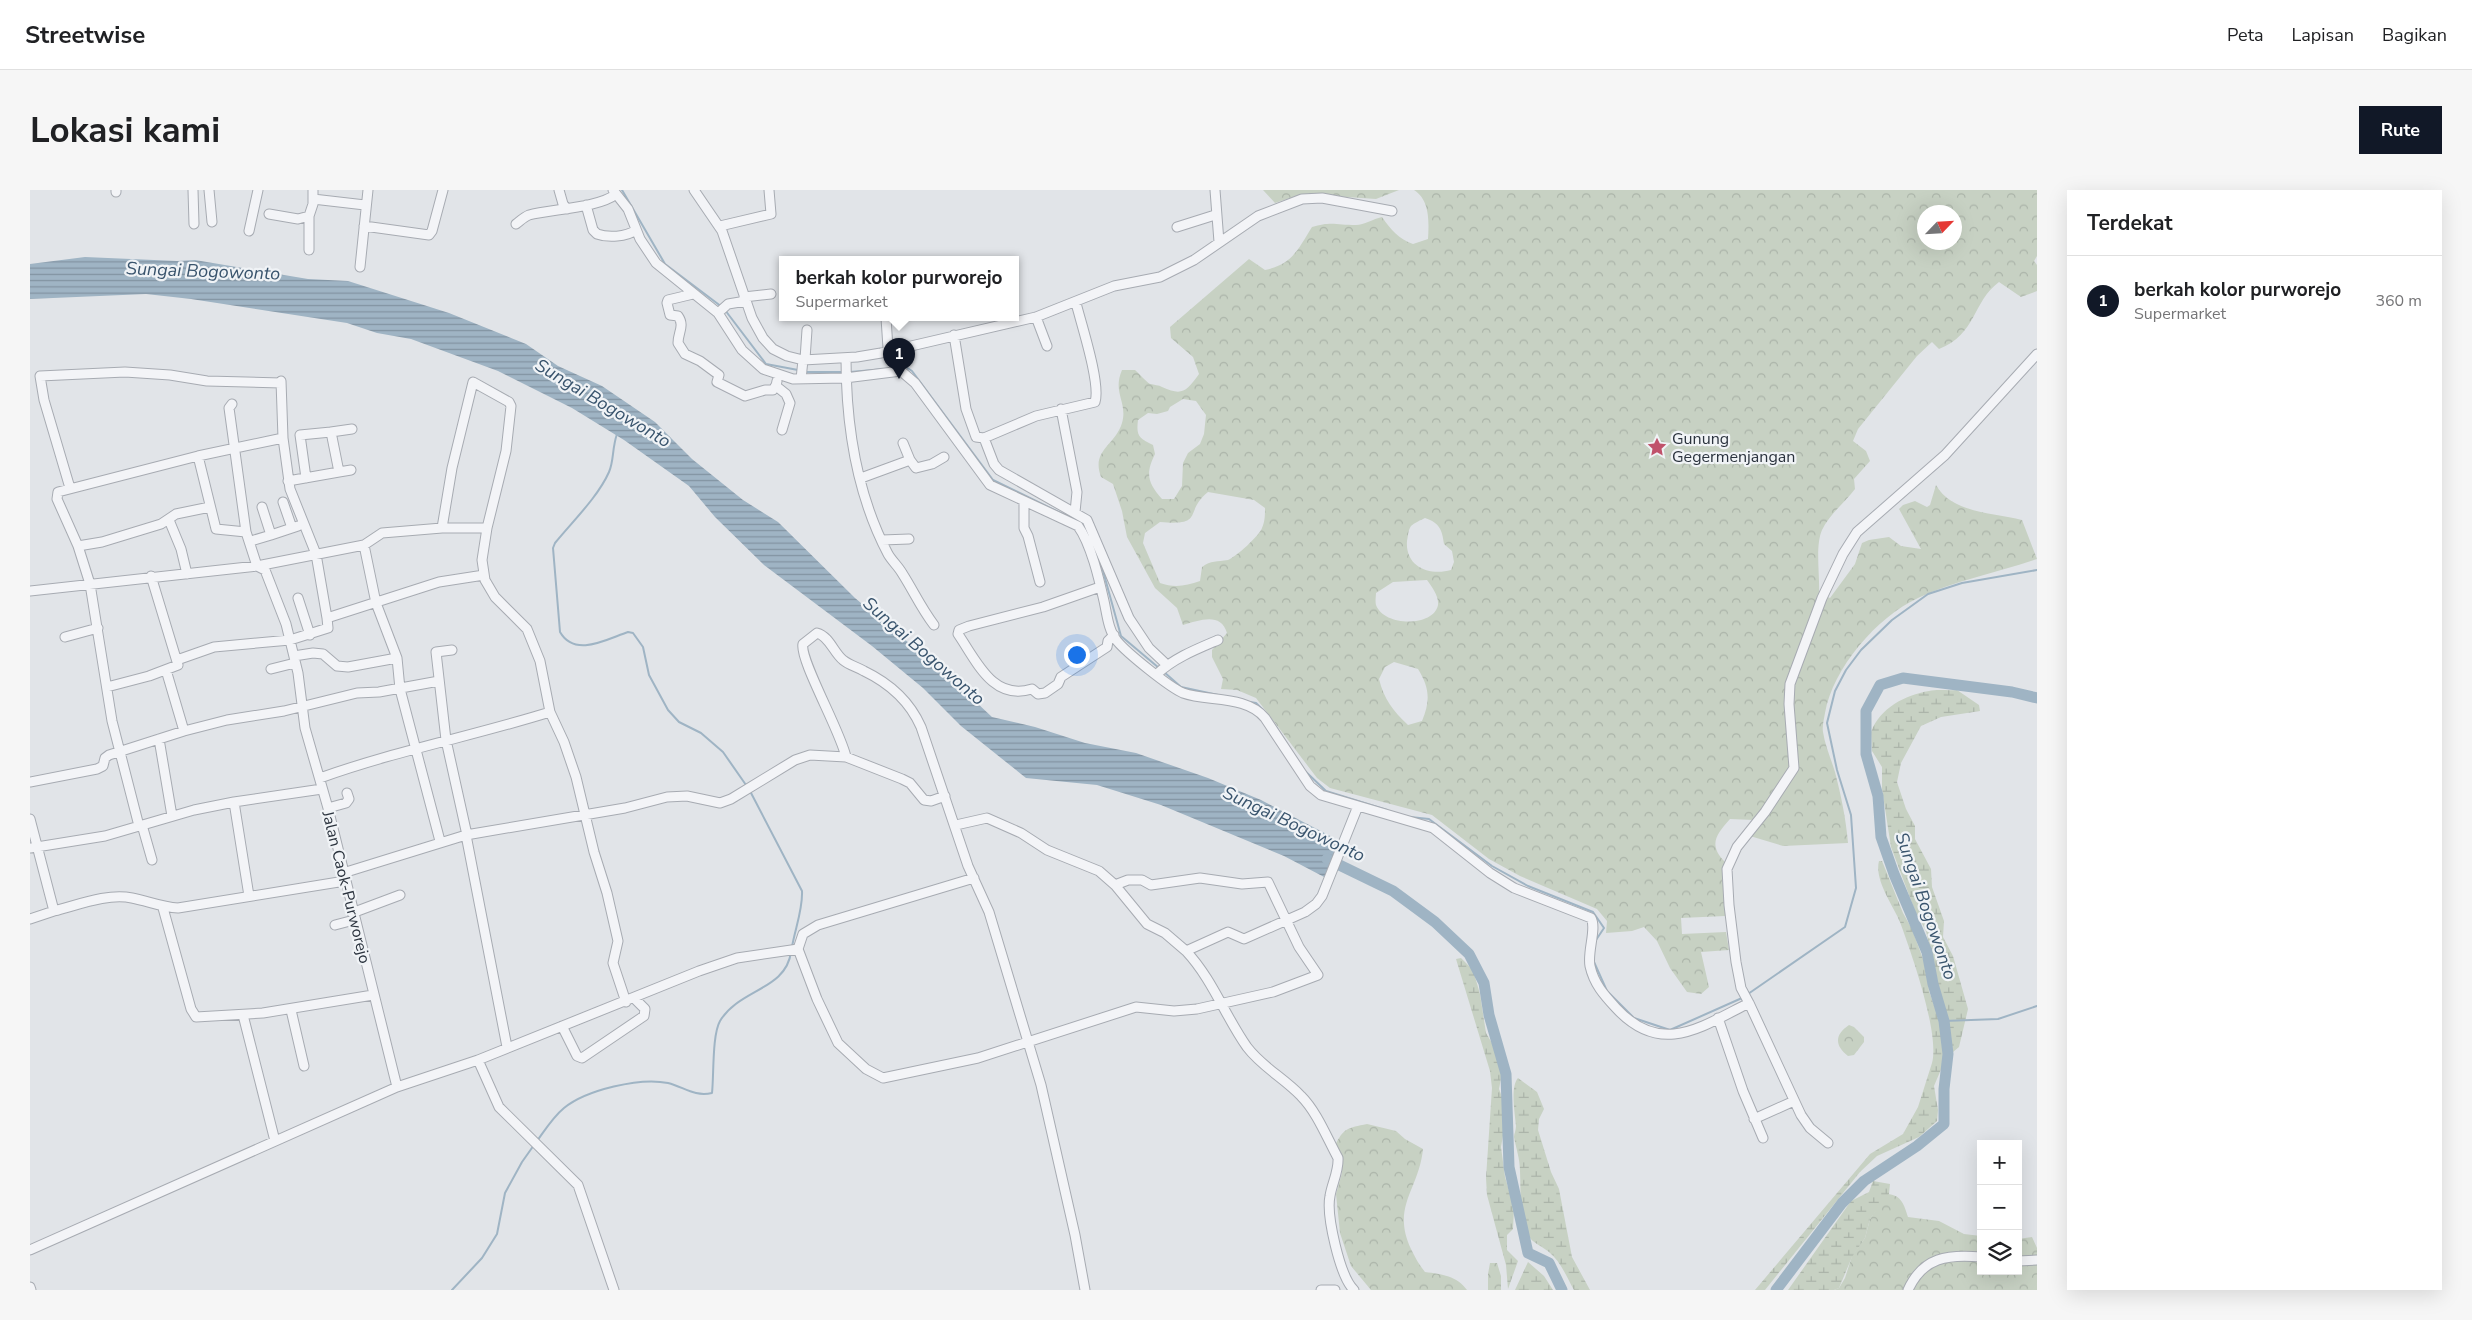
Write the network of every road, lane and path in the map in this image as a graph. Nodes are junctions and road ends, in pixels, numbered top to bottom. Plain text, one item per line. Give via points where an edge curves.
1 (193, 190) edge
2 (209, 190) edge
3 (258, 190) edge
4 (368, 190) edge
5 (443, 190) edge
6 (559, 190) edge
7 (694, 190) edge
8 (768, 190) edge
9 (1215, 190) edge
10 (616, 191) edge
11 (313, 195) edge
12 (365, 205) junction
13 (586, 205) junction
14 (567, 209) junction
15 (1392, 211) dead end
16 (269, 214) dead end
17 (1215, 215) junction
18 (309, 216) junction
19 (212, 222) dead end
20 (194, 224) dead end
21 (516, 224) dead end
22 (364, 226) junction
23 (720, 226) junction
24 (1177, 227) dead end
25 (636, 230) junction
26 (249, 231) dead end
27 (1219, 242) junction
28 (309, 250) dead end
29 (360, 267) dead end
30 (693, 294) junction
31 (771, 294) dead end
32 (745, 299) junction
33 (1076, 302) junction
34 (718, 312) junction
35 (1036, 317) junction
36 (886, 321) edge
37 (1018, 321) edge
38 (1019, 321) edge
39 (807, 330) dead end
40 (954, 335) junction
41 (1048, 346) dead end
42 (891, 351) junction
43 (2037, 354) edge
44 (803, 361) junction
45 (846, 369) junction
46 (778, 376) junction
47 (801, 377) junction
48 (773, 392) junction
49 (232, 404) dead end
50 (1061, 409) junction
51 (352, 429) dead end
52 (782, 430) dead end
53 (331, 432) junction
54 (283, 438) junction
55 (984, 438) junction
56 (903, 443) dead end
57 (236, 447) junction
58 (198, 456) junction
59 (944, 457) dead end
60 (910, 460) junction
61 (351, 470) dead end
62 (338, 472) junction
63 (306, 478) junction
64 (862, 478) junction
65 (288, 480) junction
66 (70, 488) junction
67 (283, 502) dead end
68 (1024, 502) junction
69 (210, 506) junction
70 (262, 507) dead end
71 (1075, 512) junction
72 (169, 520) junction
73 (442, 528) junction
74 (487, 528) junction
75 (246, 532) junction
76 (271, 535) junction
77 (909, 539) dead end
78 (882, 540) junction
79 (251, 541) junction
80 (364, 545) junction
81 (78, 546) junction
82 (316, 554) junction
83 (258, 566) junction
84 (187, 574) junction
85 (484, 575) junction
86 (151, 576) junction
87 (1040, 582) dead end
88 (90, 584) junction
89 (1100, 586) junction
90 (30, 591) edge
91 (298, 598) dead end
92 (376, 603) junction
93 (327, 618) junction
94 (934, 625) dead end
95 (98, 628) junction
96 (310, 635) junction
97 (1114, 635) junction
98 (65, 637) dead end
99 (290, 640) junction
100 (1218, 640) dead end
101 (452, 650) dead end
102 (397, 658) junction
103 (177, 660) junction
104 (295, 660) junction
105 (166, 670) junction
106 (271, 670) dead end
107 (1162, 670) junction
108 (439, 681) junction
109 (107, 687) junction
110 (400, 688) junction
111 (302, 705) junction
112 (550, 712) junction
113 (184, 731) junction
114 (158, 739) junction
115 (446, 740) junction
116 (415, 748) junction
117 (120, 751) junction
118 (846, 757) junction
119 (320, 778) junction
120 (30, 782) edge
121 (322, 790) junction
122 (347, 793) dead end
123 (945, 796) junction
124 (234, 802) junction
125 (1358, 806) junction
126 (328, 808) junction
127 (585, 815) junction
128 (172, 816) junction
129 (30, 819) edge
130 (140, 825) junction
131 (956, 825) junction
132 (467, 835) junction
133 (440, 841) junction
134 (33, 848) edge
135 (152, 860) dead end
136 (344, 877) junction
137 (974, 878) junction
138 (1115, 885) junction
139 (400, 895) dead end
140 (249, 896) junction
141 (163, 908) junction
142 (54, 911) junction
143 (353, 916) junction
144 (30, 919) edge
145 (1285, 921) junction
146 (336, 925) dead end
147 (796, 949) junction
148 (1186, 951) junction
149 (374, 995) junction
150 (630, 1000) junction
151 (1748, 1001) junction
152 (1222, 1004) junction
153 (291, 1010) junction
154 (243, 1015) junction
155 (1718, 1018) junction
156 (562, 1026) junction
157 (1028, 1041) junction
158 (507, 1047) junction
159 (478, 1060) junction
160 (304, 1066) dead end
161 (397, 1087) junction
162 (1794, 1101) junction
163 (1754, 1119) junction
164 (1763, 1138) dead end
165 (276, 1141) junction
166 (1828, 1143) dead end
167 (30, 1250) edge
168 (1977, 1257) edge
169 (2037, 1260) edge
170 (2022, 1261) edge
171 (614, 1290) edge
172 (1085, 1290) edge
173 (1321, 1290) edge
174 (1334, 1290) edge
175 (1354, 1290) edge
176 (1908, 1290) edge

1 - 20 street
2 - 19 street
3 - 26 street
4 - 12 street
5 - 22 street via 430,235
6 - 14 street
7 - 23 street
8 - 23 street via 771,214
9 - 17 street
10 - 13 street via 606,200
10 - 25 street
11 - 12 street
11 - 18 street via 313,209
12 - 22 street
13 - 14 street
13 - 25 street via 597,234 619,235
14 - 21 street via 527,216
15 - 27 street via 1322,198 1302,199 1258,216
16 - 18 street via 298,219
17 - 24 street
17 - 27 street
18 - 28 street
22 - 29 street
23 - 32 street
25 - 30 street via 656,263
27 - 33 street via 1160,278 1114,286
30 - 34 street
30 - 48 street via 667,301 670,315 681,320 678,343 682,352 719,375 717,382 745,396 765,390
31 - 32 street
32 - 34 street via 728,304
32 - 44 street via 752,318 769,345 781,354
33 - 35 street
33 - 50 street via 1096,397 1093,404
34 - 46 street via 752,360
35 - 38 street
35 - 41 street
36 - 42 street
37 - 40 street
39 - 44 street
40 - 42 street
40 - 55 street via 966,409 976,437
42 - 45 street
43 - 151 street via 1945,454 1858,532 1837,565 1822,598 1790,684 1788,704 1794,768 1737,847 1727,870 1731,926 1742,988
44 - 45 street
44 - 47 street
45 - 47 street
45 - 64 street via 849,427
45 - 68 street via 906,374 990,485
46 - 47 street
46 - 48 street
48 - 52 street via 786,394 790,403
49 - 57 street via 229,408
50 - 55 street
50 - 71 street via 1077,492
51 - 53 street
53 - 62 street
53 - 63 street via 300,435
54 - 57 street
54 - 65 street
54 - 66 street via 281,382 207,381 125,372 40,376
55 - 71 street via 999,470
56 - 60 street
57 - 58 street
57 - 75 street
58 - 66 street
58 - 69 street
59 - 60 street via 916,468
60 - 64 street
61 - 62 street
62 - 63 street
63 - 65 street
64 - 78 street via 870,511
65 - 82 street
66 - 81 street via 58,492 57,498
67 - 76 street via 295,527
68 - 87 street via 1024,528
68 - 89 street via 1078,526
69 - 72 street via 176,514
69 - 75 street via 216,529
70 - 76 street
71 - 107 street via 1084,516 1090,525 1114,585 1140,637
72 - 81 street via 102,542
72 - 84 street
73 - 74 street
73 - 74 street via 452,468 473,382 509,402 512,410 506,451
73 - 80 street via 382,533
74 - 85 street via 482,560
75 - 79 street
76 - 79 street
77 - 78 street
78 - 94 street via 921,609
79 - 83 street
80 - 82 street
80 - 92 street
81 - 88 street
82 - 83 street
82 - 93 street
83 - 84 street
83 - 99 street, Jalan Caok-Purworejo via 269,576
84 - 86 street
85 - 92 street via 438,582
85 - 112 street via 495,597 529,633 543,671
86 - 88 street
86 - 103 street
88 - 90 street
88 - 95 street
89 - 97 street
89 - 97 street via 1043,607 969,626 959,630 958,634 996,685 1007,691 1032,689 1038,694 1045,693 1058,684 1064,674 1099,654
91 - 96 street
92 - 93 street
92 - 102 street
93 - 96 street via 328,628
95 - 98 street
95 - 109 street
96 - 99 street
97 - 107 street via 1120,643
99 - 103 street via 222,646
99 - 104 street, Jalan Caok-Purworejo
100 - 107 street
101 - 108 street via 436,652
102 - 104 street via 348,668 337,666 323,654 313,653
102 - 110 street
103 - 105 street via 178,665
104 - 106 street
104 - 111 street, Jalan Caok-Purworejo
105 - 109 street
105 - 113 street
107 - 125 street via 1183,693 1229,701 1259,712 1310,786 1326,797
108 - 110 street
108 - 115 street
109 - 117 street
110 - 111 street
110 - 116 street
111 - 113 street
111 - 119 street, Jalan Caok-Purworejo via 305,728
112 - 115 street
112 - 127 street via 570,760
113 - 114 street
114 - 117 street
114 - 128 street
115 - 116 street
115 - 132 street
116 - 119 street
116 - 133 street
117 - 120 street via 107,756 103,766 97,769
117 - 130 street
118 - 123 street via 907,782 924,800
118 - 123 street via 836,724 801,650 802,644 817,633 843,660 879,680 909,705 921,727
118 - 127 street via 810,754 798,758 720,803 674,796
119 - 121 street, Jalan Caok-Purworejo
121 - 124 street
121 - 126 street, Jalan Caok-Purworejo
122 - 126 street via 348,801
123 - 131 street
124 - 128 street
124 - 140 street
125 - 145 street via 1322,896 1311,908
125 - 155 street via 1432,828 1514,888 1591,918 1594,928 1588,956 1593,978 1601,992 1636,1025 1654,1032 1681,1034
126 - 136 street, Jalan Caok-Purworejo
127 - 132 street
127 - 150 street via 617,935 612,963
128 - 130 street
129 - 134 street
130 - 134 street via 105,836
130 - 135 street
131 - 137 street
131 - 138 street via 987,818 1047,850 1099,871
132 - 133 street
132 - 158 street
133 - 136 street
134 - 142 street
136 - 140 street
136 - 143 street, Jalan Caok-Purworejo
137 - 147 street via 811,927 803,934
137 - 157 street via 989,912
138 - 145 street via 1128,880 1142,880 1151,885 1200,878 1242,884 1265,881
138 - 148 street via 1147,924 1166,934
139 - 143 street
140 - 141 street
141 - 142 street via 123,897
141 - 154 street via 193,1013 196,1017
142 - 144 street
143 - 146 street
143 - 149 street, Jalan Caok-Purworejo
145 - 148 street via 1242,939 1228,932
145 - 152 street via 1318,974 1273,992
147 - 150 street via 730,961
147 - 157 street via 838,1043 874,1075 890,1078 950,1065
148 - 152 street via 1207,977
149 - 153 street
149 - 161 street, Jalan Caok-Purworejo
150 - 156 street
150 - 156 street via 645,1009 644,1016 582,1058 577,1056
151 - 155 street
151 - 162 street
152 - 157 street via 1185,1010 1136,1007
152 - 175 street via 1249,1049 1307,1104 1338,1158 1339,1167 1329,1207 1338,1256 1344,1275
153 - 154 street
153 - 160 street
154 - 165 street
155 - 163 street
156 - 158 street
157 - 172 street via 1041,1085
158 - 159 street
159 - 161 street
159 - 171 street via 499,1107 508,1119 578,1185
161 - 165 street
162 - 163 street
162 - 166 street via 1810,1128
163 - 164 street
165 - 167 street
168 - 176 street via 1958,1255 1922,1268
169 - 170 street
173 - 174 street

